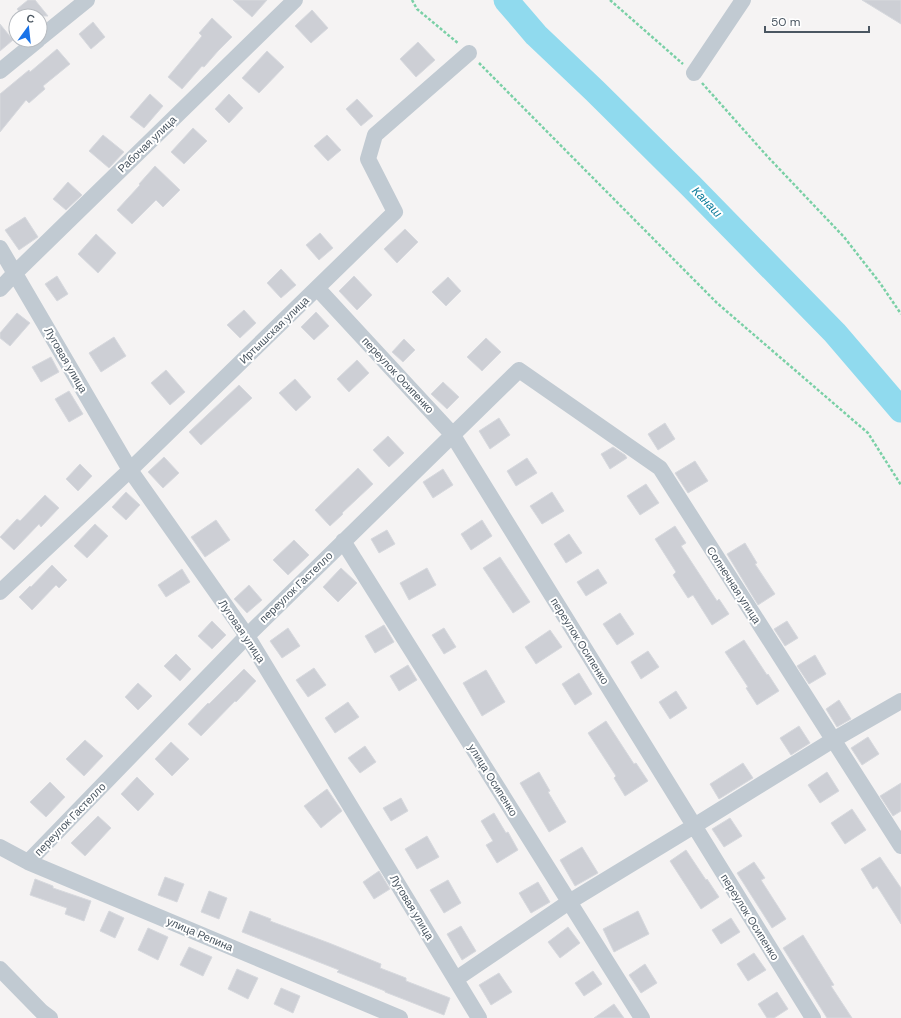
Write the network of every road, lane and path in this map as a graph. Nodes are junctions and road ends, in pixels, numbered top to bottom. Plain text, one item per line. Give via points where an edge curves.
1 (87, 0) edge
2 (294, 0) edge
3 (412, 0) edge
4 (610, 0) edge
5 (743, 0) edge
6 (48, 32) edge
7 (28, 48) edge
8 (469, 53) junction
9 (0, 71) edge
10 (694, 73) junction
11 (0, 248) edge
12 (15, 273) junction
13 (317, 288) junction
14 (0, 289) edge
15 (901, 314) edge
16 (519, 370) joint
17 (452, 434) junction
18 (130, 470) junction
19 (901, 485) edge
20 (343, 541) junction
21 (0, 592) edge
22 (247, 636) junction
23 (901, 701) edge
24 (833, 740) junction
25 (694, 826) junction
26 (901, 846) edge
27 (0, 847) edge
28 (28, 862) junction
29 (569, 902) junction
30 (0, 969) edge
31 (456, 979) junction
32 (371, 1012) edge
33 (50, 1018) edge
34 (400, 1018) edge
35 (480, 1018) edge
36 (642, 1018) edge
37 (813, 1018) edge

1 - 6 street
2 - 12 street, Рабочая улица
3 - 8 path via 416,9
4 - 10 path
5 - 10 street
7 - 9 street
8 - 13 street, Иртышская улица via 374,135 368,159 394,212
8 - 19 path via 717,303 868,433
10 - 15 path via 767,156 844,237
11 - 12 street, Луговая улица
12 - 14 street, Рабочая улица
12 - 18 street, Луговая улица
13 - 17 street, переулок Осипенко
13 - 18 street, Иртышская улица
16 - 17 street, переулок Гастелло
16 - 24 street, Солнечная улица via 660,468
17 - 20 street, переулок Гастелло
17 - 25 street, переулок Осипенко
18 - 21 street, Иртышская улица
18 - 22 street, Луговая улица
20 - 22 street, переулок Гастелло
20 - 29 street, улица Осипенко
22 - 28 street, переулок Гастелло
22 - 31 street, Луговая улица
23 - 24 street
24 - 25 street
24 - 26 street, Солнечная улица
25 - 29 street
25 - 37 street, переулок Осипенко
27 - 28 street, улица Репина
28 - 32 street, улица Репина
29 - 31 street
29 - 36 street, улица Осипенко
30 - 33 street
31 - 35 street, Луговая улица
32 - 34 street, улица Репина

